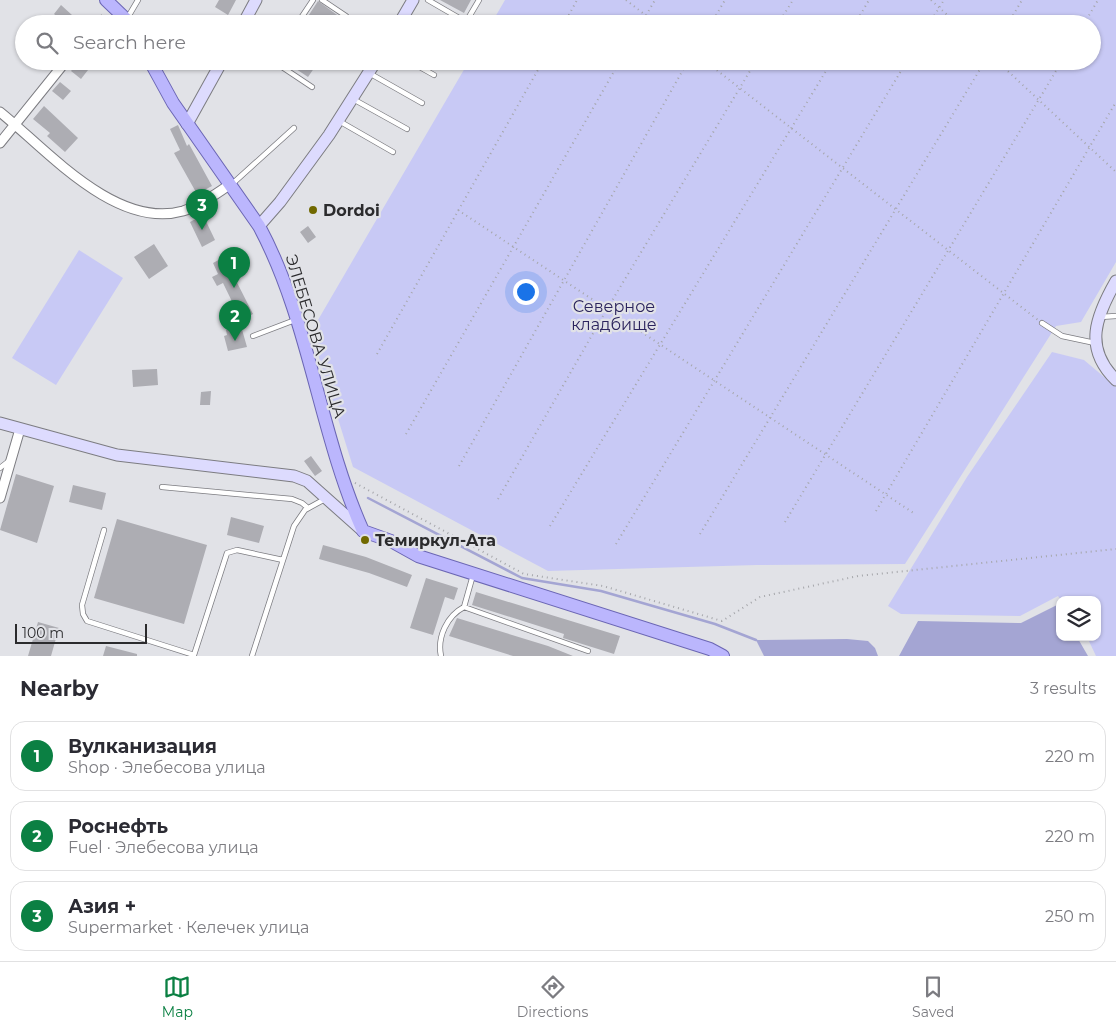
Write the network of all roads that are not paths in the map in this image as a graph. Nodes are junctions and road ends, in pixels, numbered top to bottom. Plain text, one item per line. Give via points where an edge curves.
1 (138, 0) edge
2 (256, 0) edge
3 (313, 0) edge
4 (322, 0) edge
5 (413, 0) edge
6 (428, 0) edge
7 (479, 0) edge
8 (107, 2) edge
9 (122, 15) edge
10 (132, 15) edge
11 (248, 15) edge
12 (303, 15) edge
13 (344, 15) edge
14 (406, 15) edge
15 (454, 15) edge
16 (470, 15) edge
17 (59, 70) edge
18 (155, 70) edge
19 (217, 70) edge
20 (286, 70) edge
21 (371, 70) edge
22 (425, 70) edge
23 (369, 73) junction
24 (434, 75) dead end
25 (312, 87) dead end
26 (353, 99) junction
27 (422, 103) dead end
28 (0, 112) edge
29 (339, 121) junction
30 (15, 124) junction
31 (187, 124) junction
32 (294, 128) dead end
33 (407, 129) dead end
34 (0, 143) edge
35 (393, 152) dead end
36 (230, 186) junction
37 (259, 226) junction
38 (1116, 281) edge
39 (1116, 316) edge
40 (1098, 317) junction
41 (296, 320) junction
42 (1042, 323) road end
43 (253, 336) dead end
44 (1096, 343) junction
45 (1116, 380) edge
46 (0, 423) edge
47 (20, 429) junction
48 (11, 459) junction
49 (0, 468) edge
50 (162, 487) dead end
51 (0, 498) edge
52 (327, 498) junction
53 (308, 508) junction
54 (104, 530) dead end
55 (363, 531) junction
56 (283, 560) junction
57 (473, 574) junction
58 (464, 607) junction
59 (588, 651) dead end
60 (194, 655) edge
61 (252, 656) edge
62 (441, 656) edge
63 (722, 656) edge

1 - 10 lane
2 - 11 street
3 - 12 lane
4 - 13 lane
5 - 14 street
6 - 15 lane
7 - 16 lane
8 - 9 main road
17 - 30 street
18 - 31 main road, ЭЛЕБЕСОВА УЛИЦА
19 - 31 street
20 - 25 lane
21 - 23 street
22 - 24 lane
23 - 26 street
23 - 27 lane
26 - 29 street
26 - 33 lane
28 - 30 street
29 - 35 lane
29 - 37 street
30 - 34 street
30 - 36 street via 88,186 124,207 162,214 182,211
31 - 36 main road, ЭЛЕБЕСОВА УЛИЦА
32 - 36 lane
36 - 37 main road, ЭЛЕБЕСОВА УЛИЦА
37 - 41 main road, ЭЛЕБЕСОВА УЛИЦА via 275,259
38 - 40 street
39 - 40 lane
40 - 44 street
41 - 43 lane
41 - 55 main road, ЭЛЕБЕСОВА УЛИЦА via 347,495
42 - 44 lane via 1062,336
44 - 45 street via 1100,361
46 - 47 street
47 - 48 street
47 - 52 street via 117,455 294,476 307,481
48 - 49 lane
48 - 51 street
50 - 53 lane via 292,499
52 - 53 lane
52 - 55 street
53 - 56 lane via 294,526
54 - 60 lane via 82,605 87,621
55 - 57 main road via 418,556
56 - 60 lane via 237,550 227,554
56 - 61 lane
57 - 58 lane
57 - 63 main road
58 - 59 lane
58 - 62 lane via 446,623 441,638

